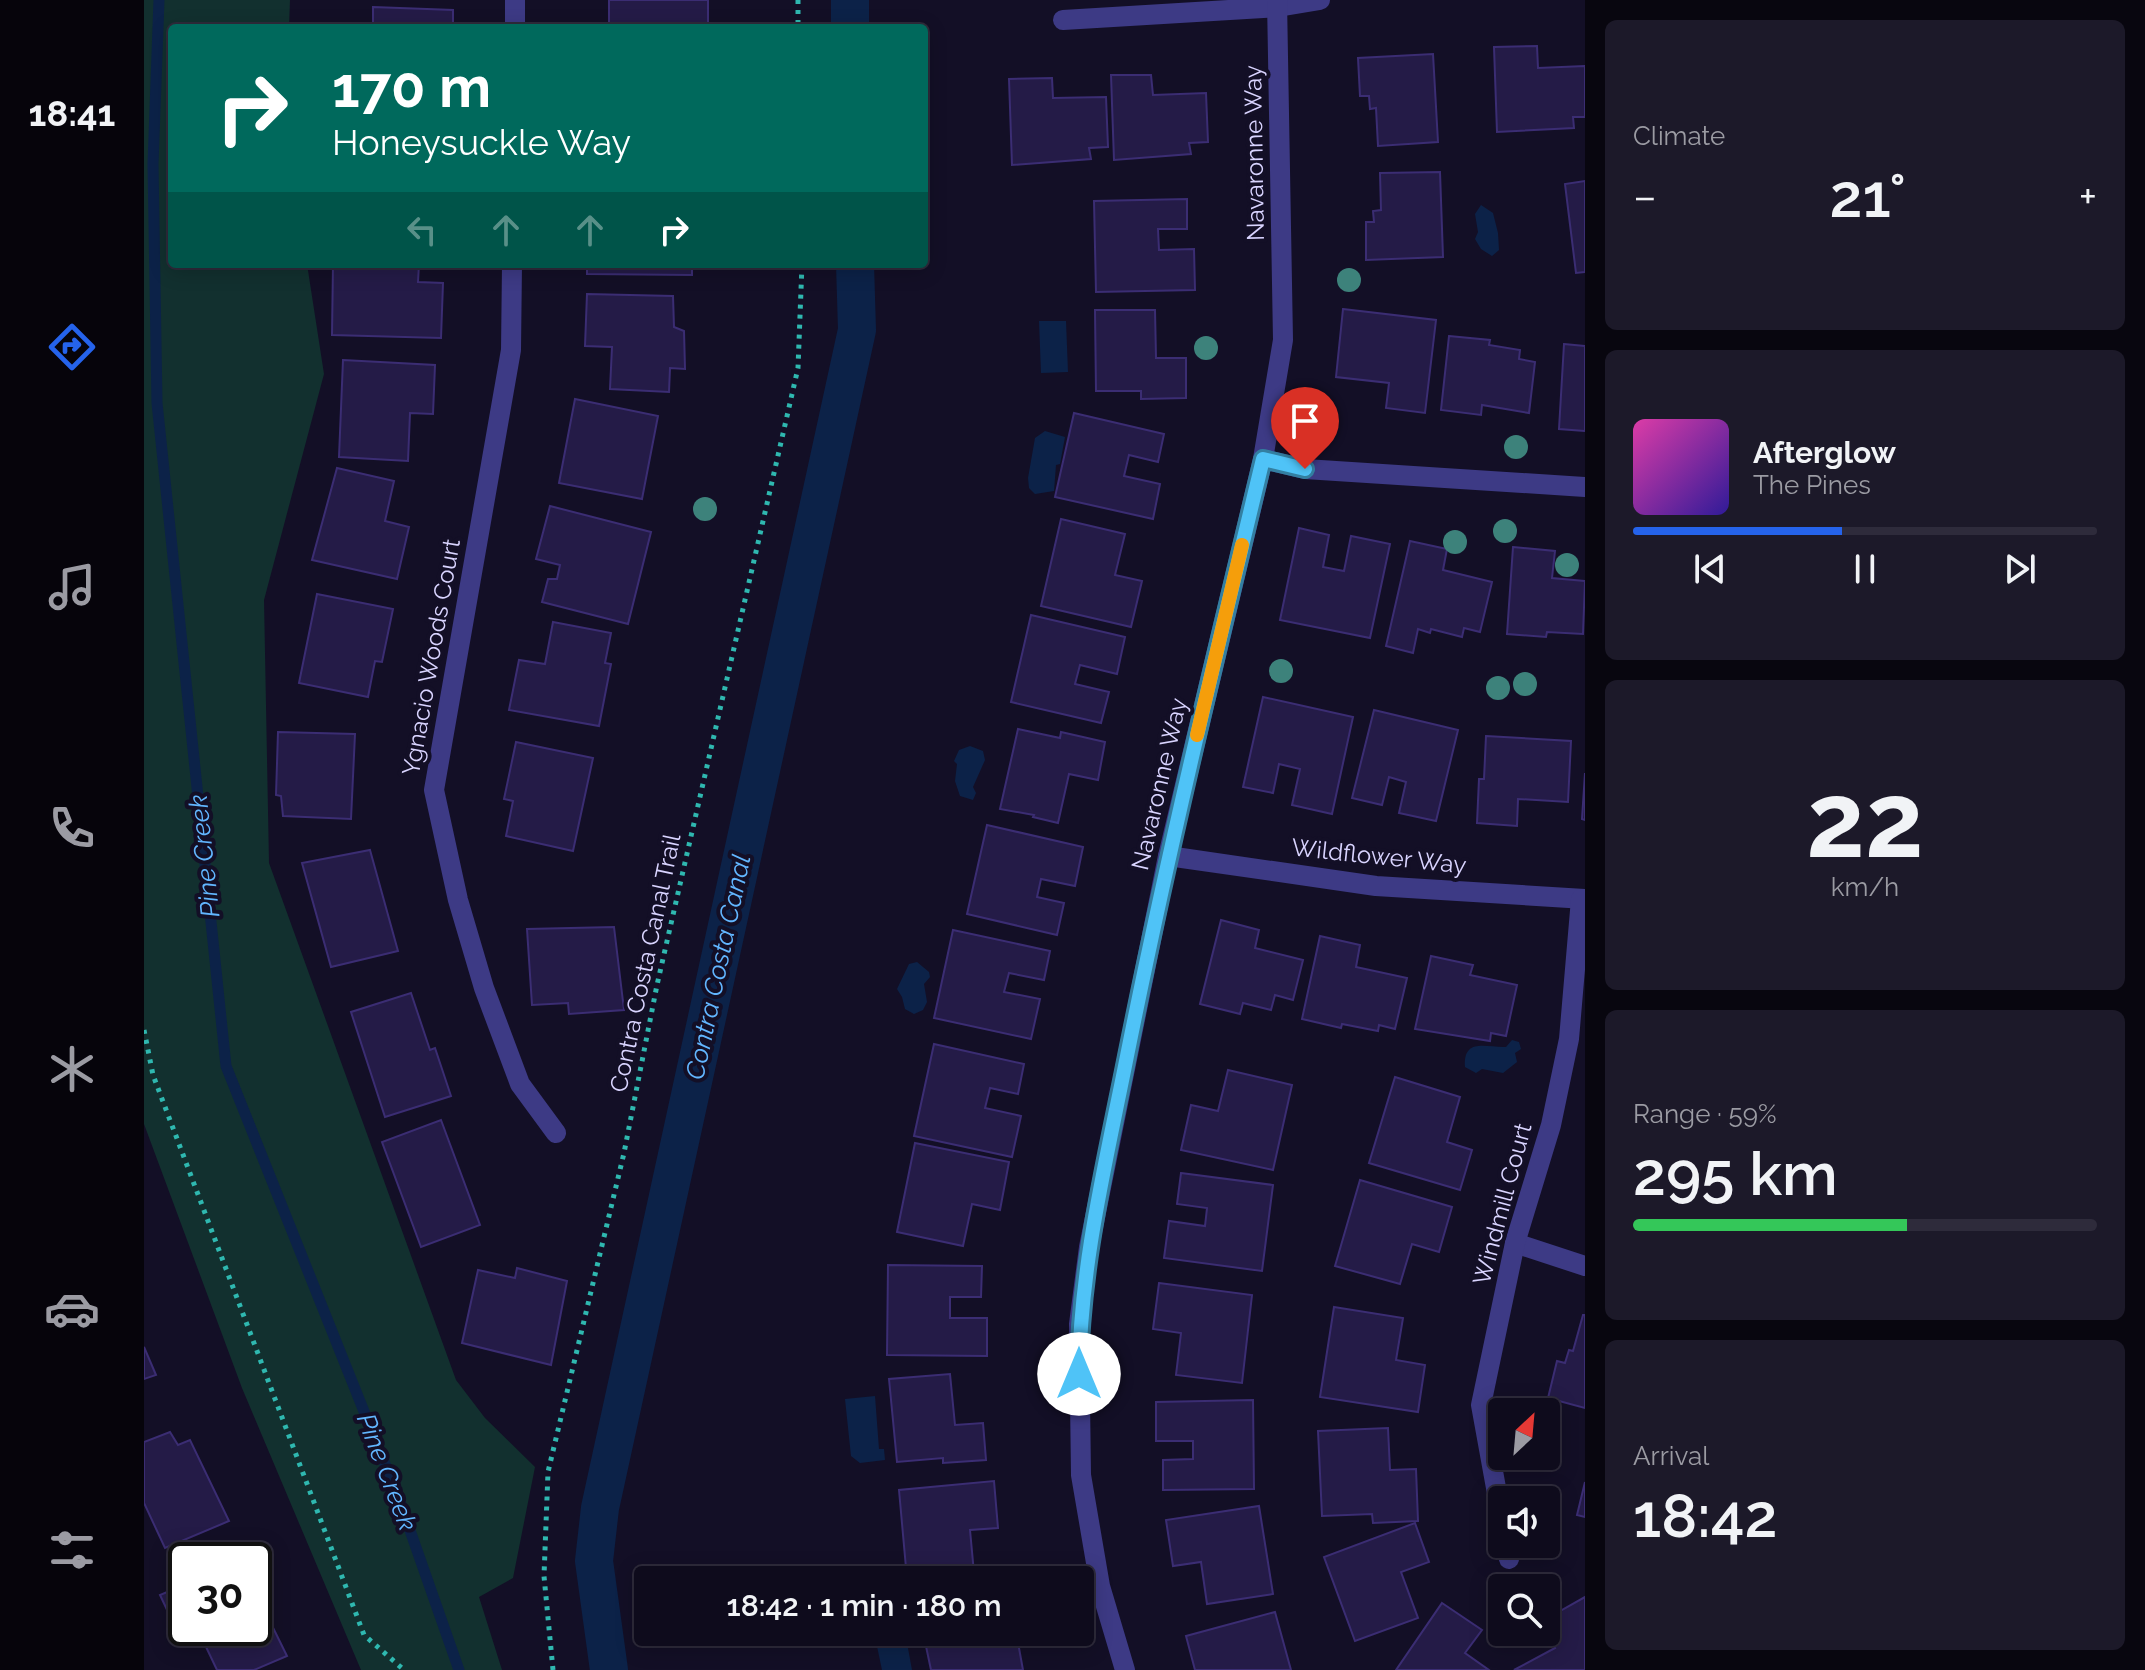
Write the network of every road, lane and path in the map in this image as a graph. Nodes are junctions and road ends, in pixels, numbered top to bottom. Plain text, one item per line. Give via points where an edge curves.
1 (515, 0) edge
2 (798, 0) edge
3 (1320, 0) edge
4 (1278, 4) edge
5 (1063, 20) dead end
6 (515, 24) edge
7 (798, 24) edge
8 (512, 268) edge
9 (802, 268) edge
10 (1263, 459) junction
11 (1585, 487) edge
12 (1168, 856) junction
13 (1583, 899) edge
14 (144, 1030) edge
15 (556, 1133) dead end
16 (1515, 1243) junction
17 (1585, 1266) edge
18 (1496, 1486) edge
19 (404, 1670) edge
20 (553, 1670) edge
21 (1125, 1670) edge

1 - 6 street
2 - 7 path
3 - 4 street
4 - 5 street
4 - 10 street, Navaronne Way via 1283,340
8 - 15 street, Ygnacio Woods Court via 511,350 434,790 484,988 520,1084
9 - 20 path, Contra Costa Canal Trail via 798,368 548,1472 544,1576
10 - 11 street via 1305,469
10 - 12 street, Navaronne Way
12 - 13 street, Wildflower Way via 1376,886
12 - 21 street, Navaronne Way via 1089,1247 1079,1324 1081,1475 1100,1586
13 - 16 street, Windmill Court via 1569,1039 1551,1125
14 - 19 path via 153,1075 364,1635
16 - 17 street
16 - 18 street, Windmill Court via 1481,1405

